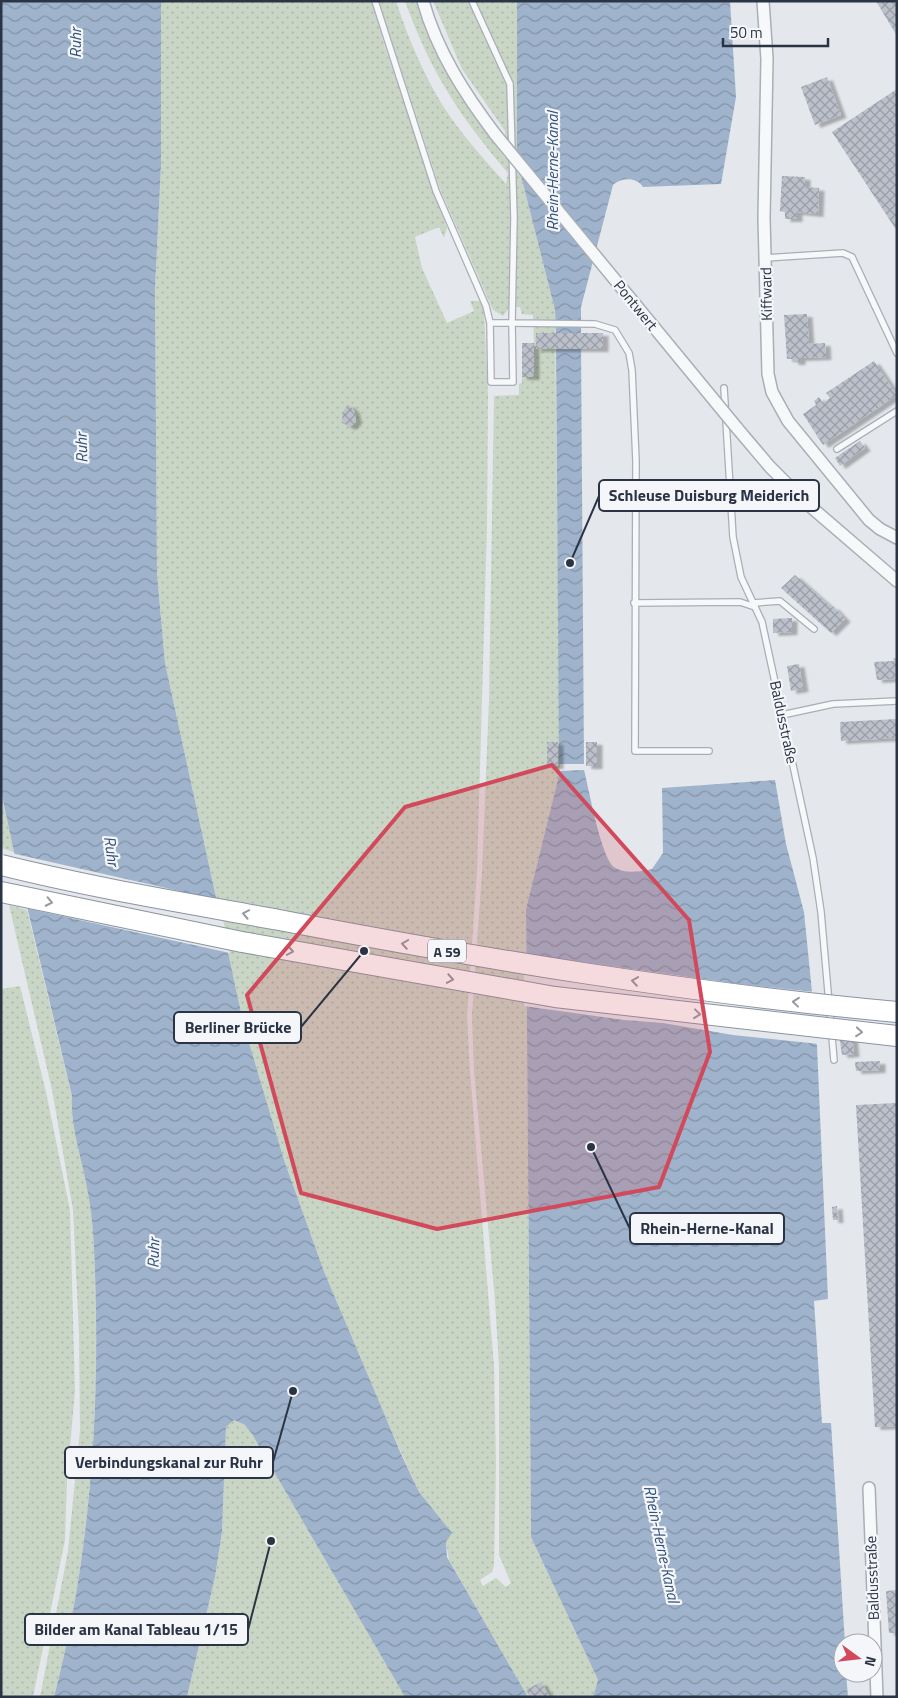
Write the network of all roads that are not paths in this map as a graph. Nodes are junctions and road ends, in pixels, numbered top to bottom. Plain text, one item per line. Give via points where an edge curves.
1 (375, 1) edge
2 (423, 1) edge
3 (472, 1) edge
4 (763, 1) edge
5 (765, 258) junction
6 (512, 323) junction
7 (490, 324) junction
8 (897, 354) edge
9 (724, 388) dead end
10 (897, 411) edge
11 (837, 449) dead end
12 (897, 538) edge
13 (895, 581) edge
14 (634, 604) junction
15 (754, 605) junction
16 (814, 629) dead end
17 (897, 701) edge
18 (782, 715) junction
19 (709, 751) dead end
20 (1, 865) edge
21 (1, 892) edge
22 (897, 1012) edge
23 (897, 1036) edge
24 (834, 1060) dead end
25 (869, 1488) dead end
26 (877, 1697) edge

1 - 7 lane via 436,191 486,306
2 - 13 street, Pontwert, bridge via 453,74 495,134 770,467
3 - 6 lane via 510,84 514,218
4 - 5 street, Kiffward via 767,59
5 - 8 lane via 843,253 852,257
5 - 12 street, Kiffward via 768,374 772,392 788,420 858,507 880,529
6 - 7 lane
6 - 7 lane via 512,382 491,382
6 - 14 lane via 595,324 615,330 630,354 636,461
9 - 15 lane, Baldusstraße via 733,537 741,577
10 - 11 lane
14 - 15 lane via 740,602
14 - 19 lane via 634,751
15 - 16 lane via 780,601
15 - 18 lane, Baldusstraße via 762,622
17 - 18 lane via 833,704
18 - 24 lane, Baldusstraße via 813,858
22 -> 20 highway, A 59, bridge via 752,998 391,942 119,891
21 -> 23 highway, A 59, bridge via 242,942 555,997
25 - 26 street, Baldusstraße

